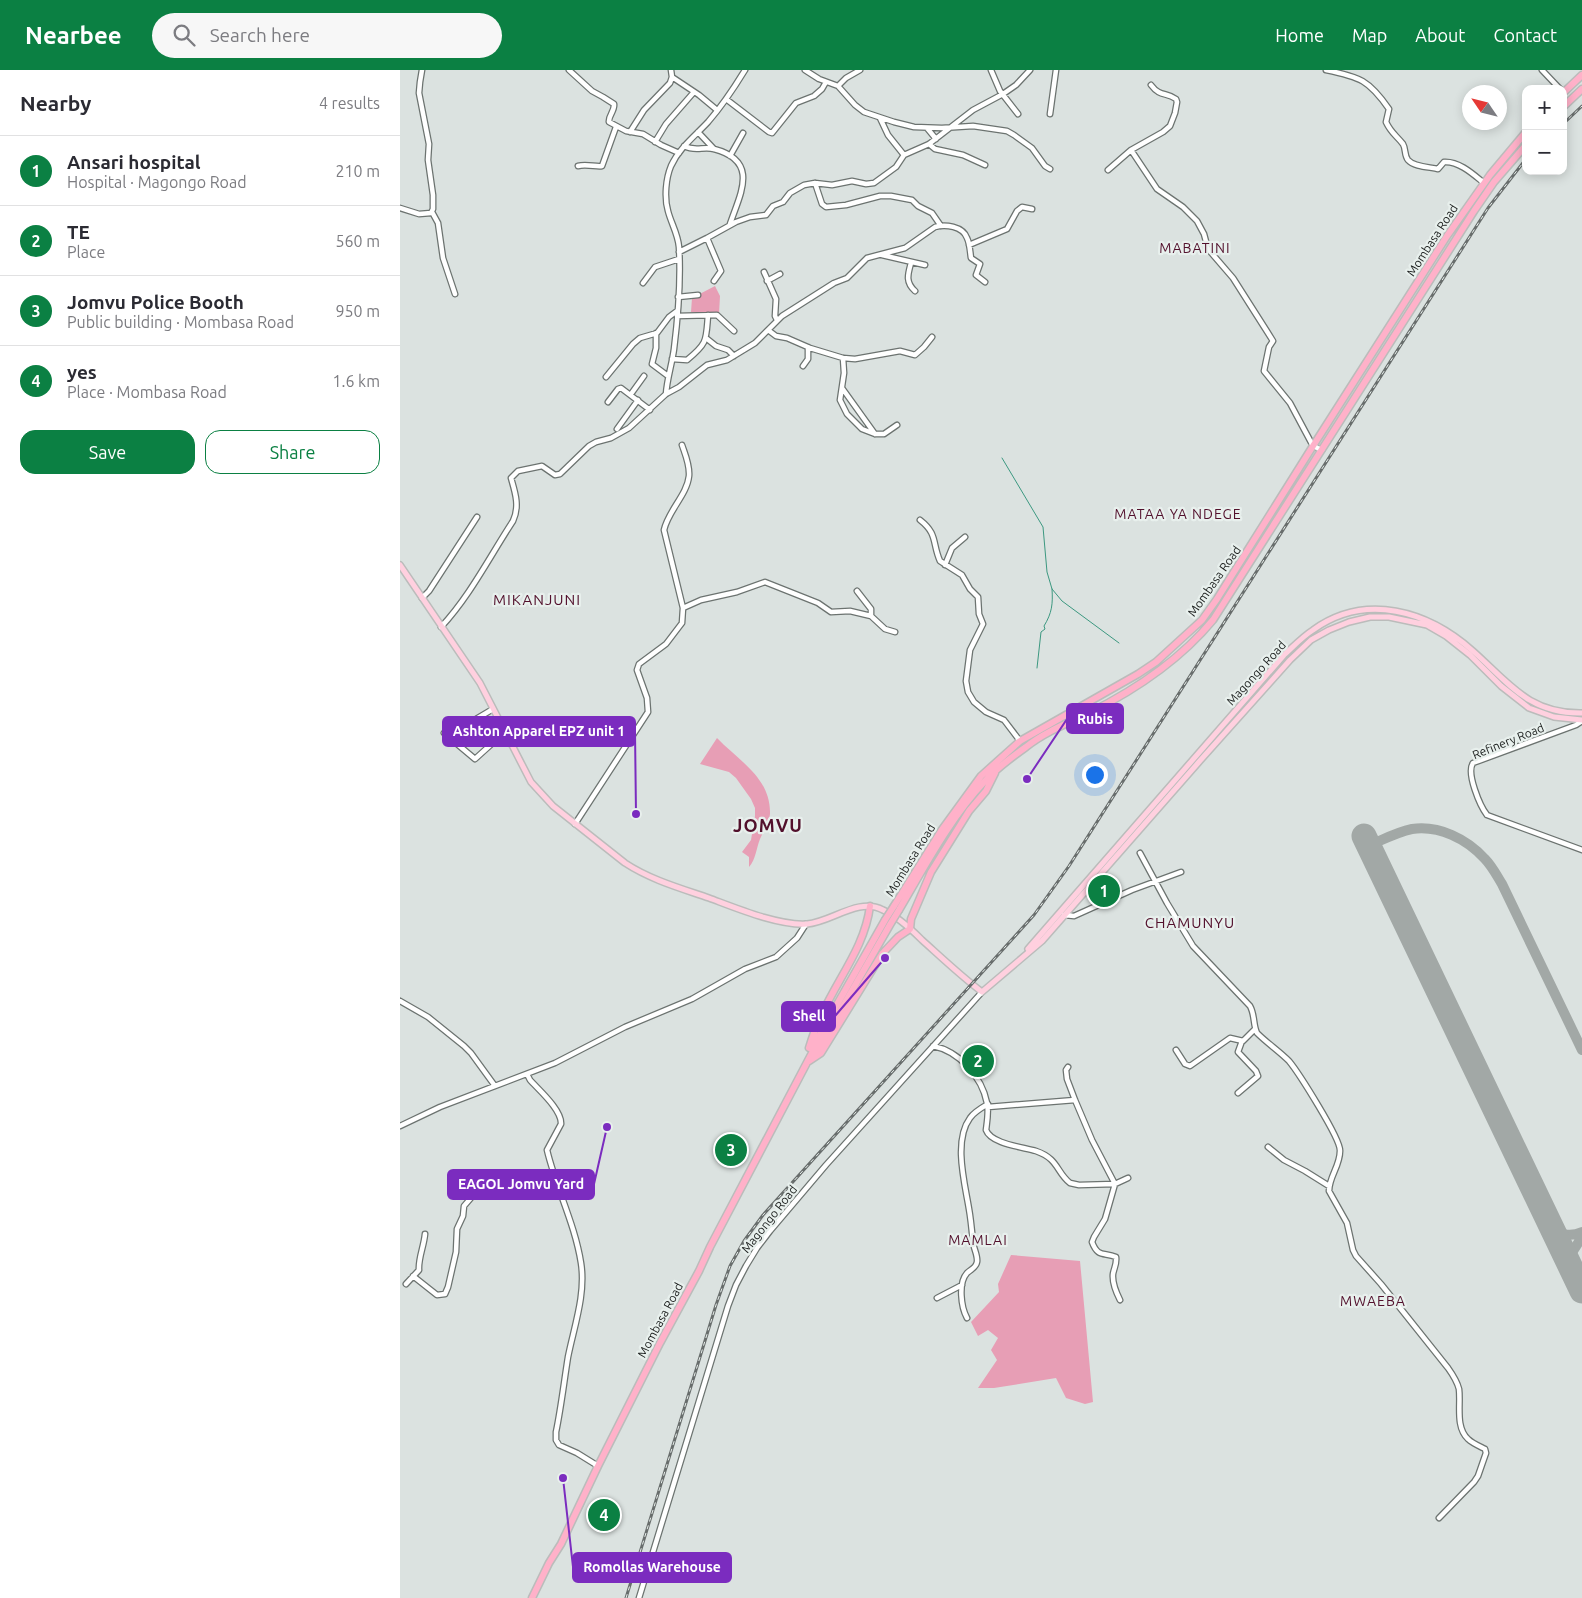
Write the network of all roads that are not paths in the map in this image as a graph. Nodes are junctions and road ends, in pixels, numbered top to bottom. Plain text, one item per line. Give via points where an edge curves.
1 (422, 70) edge
2 (570, 70) edge
3 (671, 70) edge
4 (745, 70) edge
5 (805, 70) edge
6 (860, 70) edge
7 (991, 70) edge
8 (1030, 70) edge
9 (1056, 70) edge
10 (1326, 70) edge
11 (1542, 70) edge
12 (1582, 75) edge
13 (672, 77) junction
14 (826, 82) junction
15 (1151, 85) dead end
16 (1557, 85) edge
17 (838, 86) junction
18 (1567, 88) edge
19 (1582, 89) edge
20 (694, 92) junction
21 (1003, 94) junction
22 (1567, 95) edge
23 (726, 99) junction
24 (1571, 99) junction
25 (1567, 103) edge
26 (717, 110) junction
27 (1018, 114) dead end
28 (1050, 114) dead end
29 (880, 118) junction
30 (616, 127) junction
31 (951, 127) junction
32 (927, 128) junction
33 (630, 132) junction
34 (698, 132) junction
35 (743, 133) dead end
36 (1522, 137) edge
37 (936, 139) junction
38 (655, 142) junction
39 (929, 144) junction
40 (684, 146) junction
41 (714, 149) junction
42 (1131, 150) junction
43 (1522, 150) edge
44 (679, 153) junction
45 (904, 155) junction
46 (730, 156) junction
47 (985, 165) dead end
48 (578, 166) dead end
49 (1050, 169) dead end
50 (1108, 170) dead end
51 (1484, 183) junction
52 (815, 184) junction
53 (400, 208) edge
54 (1032, 210) dead end
55 (432, 212) junction
56 (730, 224) junction
57 (941, 226) junction
58 (707, 238) junction
59 (969, 245) junction
60 (678, 252) junction
61 (882, 255) junction
62 (678, 259) junction
63 (911, 263) junction
64 (925, 266) dead end
65 (764, 272) dead end
66 (780, 274) dead end
67 (714, 281) dead end
68 (767, 281) junction
69 (985, 282) dead end
70 (643, 283) dead end
71 (915, 291) dead end
72 (455, 294) dead end
73 (698, 295) dead end
74 (678, 297) junction
75 (677, 314) junction
76 (708, 315) junction
77 (777, 320) junction
78 (768, 330) junction
79 (734, 331) dead end
80 (656, 333) junction
81 (932, 337) dead end
82 (706, 338) junction
83 (808, 347) junction
84 (734, 356) junction
85 (842, 358) junction
86 (672, 359) junction
87 (803, 366) dead end
88 (644, 376) dead end
89 (668, 376) junction
90 (606, 377) dead end
91 (842, 388) junction
92 (631, 394) junction
93 (666, 394) junction
94 (638, 400) junction
95 (608, 402) dead end
96 (650, 410) junction
97 (898, 425) dead end
98 (617, 428) dead end
99 (875, 434) junction
100 (682, 445) dead end
101 (1313, 446) junction
102 (1322, 450) junction
103 (477, 517) dead end
104 (920, 520) dead end
105 (966, 537) dead end
106 (400, 565) edge
107 (945, 565) junction
108 (857, 590) dead end
109 (422, 598) junction
110 (683, 608) junction
111 (871, 616) junction
112 (441, 627) junction
113 (894, 632) dead end
114 (1284, 655) junction
115 (1290, 660) junction
116 (493, 709) junction
117 (1582, 713) edge
118 (1582, 720) edge
119 (471, 722) dead end
120 (444, 733) dead end
121 (506, 733) junction
122 (1020, 741) junction
123 (997, 770) junction
124 (575, 824) junction
125 (1582, 850) edge
126 (1140, 853) dead end
127 (929, 855) junction
128 (1181, 872) dead end
129 (1155, 881) junction
130 (870, 906) junction
131 (1064, 915) junction
132 (806, 924) junction
133 (910, 929) junction
134 (1016, 963) junction
135 (982, 992) junction
136 (400, 1001) edge
137 (1255, 1029) junction
138 (1242, 1041) junction
139 (933, 1046) junction
140 (1176, 1050) dead end
141 (806, 1064) junction
142 (1068, 1067) dead end
143 (528, 1074) junction
144 (495, 1086) junction
145 (1238, 1093) dead end
146 (1075, 1100) junction
147 (988, 1106) junction
148 (400, 1126) edge
149 (1268, 1147) dead end
150 (1128, 1178) dead end
151 (1115, 1184) junction
152 (1329, 1186) junction
153 (477, 1191) dead end
154 (425, 1234) dead end
155 (413, 1276) junction
156 (406, 1284) dead end
157 (962, 1285) junction
158 (937, 1298) dead end
159 (1120, 1300) dead end
160 (967, 1318) dead end
161 (598, 1466) junction
162 (1439, 1518) dead end
163 (532, 1598) edge
164 (639, 1598) edge

1 - 55 street via 420,93 428,136
2 - 30 street via 592,91 614,104 608,120
3 - 13 street
4 - 23 street
5 - 14 street
6 - 17 street
7 - 21 street
8 - 21 street
9 - 28 street
10 - 51 street via 1362,80 1372,88 1390,109 1386,120 1388,126 1404,145 1410,162 1438,169 1444,162 1450,162 1465,168
11 - 16 street
12 - 18 highway
13 - 20 street
13 - 33 street
14 - 17 street
14 - 23 street via 814,96 796,103 772,133
15 - 42 street via 1159,93 1176,99 1175,113 1168,128
17 - 29 street via 864,112
19 - 24 highway
20 - 26 street
20 - 38 street
21 - 27 street
21 - 31 street via 973,110
22 - 24 street
23 - 26 street
24 - 25 highway
26 - 34 street
29 - 32 street
29 - 45 street via 888,135
30 - 33 street
30 - 48 street via 602,166
31 - 32 street
31 - 37 street
31 - 49 street via 1007,131 1032,148
32 - 37 street
33 - 38 street via 640,133
34 - 40 street
34 - 41 street
35 - 46 street
36 - 51 highway, Mombasa Road
37 - 39 street
38 - 44 street
39 - 45 street
39 - 47 street via 935,149 963,155
40 - 41 street via 693,150
40 - 44 street
41 - 46 street
42 - 50 street
42 - 101 street via 1157,189 1183,207 1197,222 1208,248 1233,278 1273,341 1264,371 1290,403
43 - 102 highway, Mombasa Road via 1474,211
44 - 60 street via 670,169 666,190
45 - 52 street via 896,167 874,183
46 - 56 street via 740,165 743,184
51 - 101 highway, Mombasa Road
52 - 56 street via 804,185 790,193 766,215
52 - 57 street via 826,207 891,196 912,200 932,213
53 - 55 street via 419,214
54 - 59 street via 1022,206 1007,229
55 - 72 street via 438,223 443,258
56 - 58 street
57 - 59 street via 964,233
57 - 61 street via 931,229 905,248
58 - 60 street
58 - 67 street via 721,271
59 - 69 street via 971,258 980,264 976,275
60 - 62 street
61 - 63 street
61 - 77 street via 867,258 847,278
62 - 70 street via 655,267
62 - 74 street
63 - 64 street
63 - 71 street via 908,280
65 - 68 street
66 - 68 street
68 - 77 street via 776,299
73 - 74 street
74 - 75 street
75 - 76 street
75 - 80 street via 669,316
75 - 86 street
76 - 79 street via 718,315
76 - 82 street
77 - 78 street
78 - 83 street
78 - 84 street
80 - 89 street via 652,364
80 - 90 street via 633,344
81 - 85 street via 915,355 900,352
82 - 84 street
82 - 86 street via 687,360
83 - 85 street
83 - 87 street via 808,359
84 - 93 street via 707,365
85 - 91 street
86 - 89 street
88 - 92 street
89 - 93 street
91 - 99 street
91 - 99 street via 840,400 847,414 862,429
92 - 94 street
92 - 95 street via 620,388
93 - 96 street
94 - 96 street
94 - 98 street
96 - 112 street via 623,432 589,446 557,475 542,466 514,474 511,480 517,510 513,521
97 - 99 street via 884,434
100 - 110 street via 689,477 664,530
101 - 102 street
101 - 122 highway, Mombasa Road via 1202,620 1138,674
102 - 123 highway, Mombasa Road via 1227,600 1199,636 1148,678 1028,745
103 - 109 street
104 - 107 street via 930,530 939,559
105 - 107 street via 952,548
106 - 109 main road
107 - 122 street via 962,575 978,596 983,622 970,654 966,686 971,698 986,712 1003,719
108 - 111 street
109 - 112 main road
110 - 111 street via 765,582 818,603 831,612 850,611
110 - 124 street via 682,623 666,644 637,668 648,712
111 - 113 street via 885,629
112 - 116 main road via 480,683
114 - 115 main road
114 - 117 main road, Magongo Road via 1313,629 1339,616 1378,609 1402,612 1444,629 1524,698 1551,710
114 - 134 main road, Magongo Road
115 - 118 main road, Magongo Road via 1312,640 1349,622 1370,617 1406,620 1427,625 1446,636 1529,708 1554,717
115 - 131 main road, Magongo Road
116 - 119 street
116 - 121 main road
118 - 125 street, Refinery Road via 1569,728 1473,764 1470,770 1486,814
120 - 121 street via 475,759
121 - 124 main road via 531,782
122 - 127 highway, Mombasa Road via 981,776
123 - 127 highway, Mombasa Road via 970,798
123 - 133 highway via 931,872 911,918
124 - 132 main road via 625,863 646,875 747,912
126 - 129 street
127 - 141 highway, Mombasa Road, bridge via 885,920
128 - 129 street
129 - 131 street via 1074,916
129 - 137 street via 1193,946 1251,1008
130 - 132 main road via 850,909 827,920
130 - 133 main road via 883,910
130 - 141 highway via 852,960 819,1020
131 - 134 main road, Magongo Road via 1042,941
132 - 143 street via 797,938 776,957
133 - 135 main road
133 - 141 highway via 882,954 821,1053
134 - 135 main road, Magongo Road
135 - 139 street, Magongo Road
136 - 144 street via 428,1017 464,1046
137 - 138 street
137 - 152 street via 1291,1064 1339,1144 1339,1160
138 - 140 street via 1230,1038 1188,1066
138 - 145 street via 1238,1052 1258,1076
139 - 147 street via 965,1063 976,1077
139 - 164 street, Magongo Road via 791,1205 746,1266 728,1306
141 - 161 highway, Mombasa Road
142 - 146 street via 1067,1079
143 - 144 street
143 - 161 street via 561,1119 547,1150 582,1264 580,1298 556,1440 559,1445
144 - 148 street
146 - 147 street
146 - 151 street
147 - 151 street via 986,1130 993,1139 1048,1157 1070,1183
147 - 157 street via 970,1118 962,1143 962,1174 977,1260
149 - 152 street
150 - 151 street
151 - 159 street via 1105,1219 1092,1242 1102,1255 1117,1259 1113,1277
152 - 162 street via 1347,1223 1352,1250 1453,1375 1459,1389 1460,1422 1464,1434 1486,1451 1474,1482
153 - 155 street via 464,1206 445,1294 437,1295
154 - 155 street via 419,1270
155 - 156 street
157 - 158 street
157 - 160 street
161 - 163 highway, Mombasa Road

